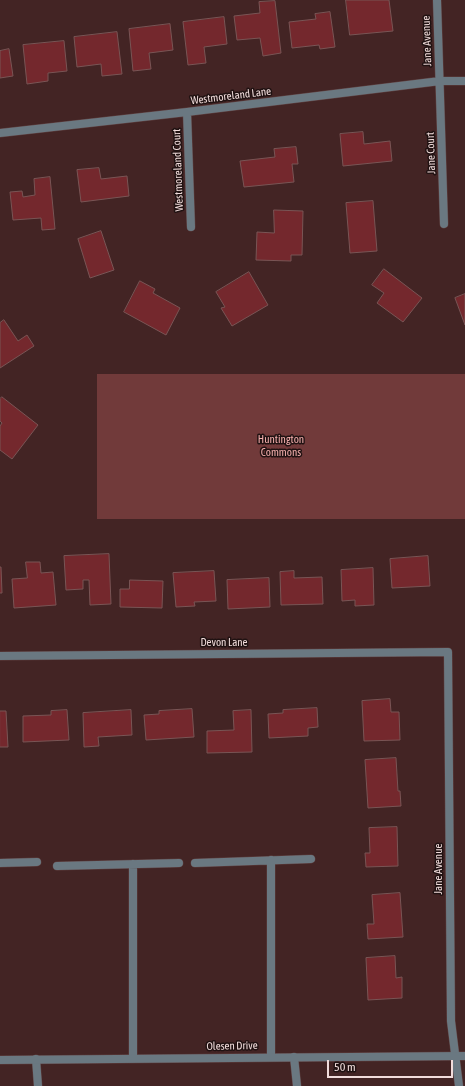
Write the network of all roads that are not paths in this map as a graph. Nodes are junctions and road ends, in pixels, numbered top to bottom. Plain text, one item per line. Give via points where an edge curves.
1 (437, 0) edge
2 (440, 81) junction
3 (465, 81) edge
4 (187, 112) junction
5 (0, 133) edge
6 (444, 224) dead end
7 (191, 228) dead end
8 (448, 652) joint
9 (0, 656) edge
10 (311, 859) dead end
11 (271, 860) junction
12 (37, 862) dead end
13 (0, 863) edge
14 (179, 863) dead end
15 (195, 863) dead end
16 (133, 864) junction
17 (57, 866) dead end
18 (455, 1056) junction
19 (465, 1056) edge
20 (271, 1057) junction
21 (294, 1057) junction
22 (133, 1058) junction
23 (0, 1060) edge
24 (36, 1060) junction
25 (38, 1086) edge
26 (297, 1086) edge
27 (459, 1086) edge

1 - 2 street, Jane Avenue
2 - 3 street, Westmoreland Lane
2 - 4 street, Westmoreland Lane
2 - 6 street, Jane Court
4 - 5 street, Westmoreland Lane
4 - 7 street, Westmoreland Court
8 - 9 street, Devon Lane
8 - 18 street, Jane Avenue via 451,1021
10 - 11 street
11 - 15 street
11 - 20 street
12 - 13 street
14 - 16 street
16 - 17 street
16 - 22 street
18 - 19 street, Olesen Drive
18 - 21 street, Olesen Drive
18 - 27 street, Jane Avenue
20 - 21 street, Olesen Drive
20 - 22 street, Olesen Drive
21 - 26 street
22 - 24 street, Olesen Drive
23 - 24 street, Olesen Drive
24 - 25 street

